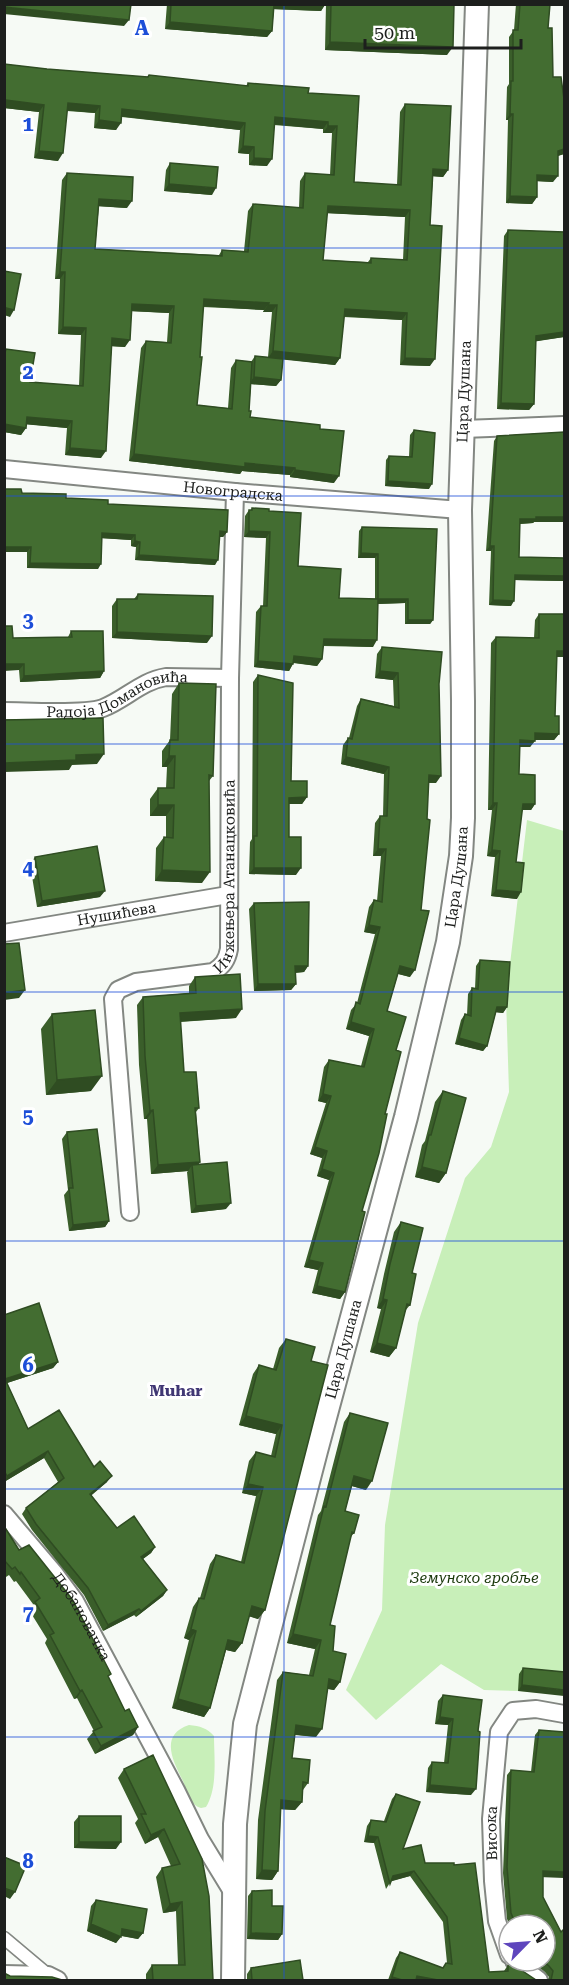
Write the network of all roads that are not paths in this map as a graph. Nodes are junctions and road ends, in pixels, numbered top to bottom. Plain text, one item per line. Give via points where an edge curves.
1 (477, 4) edge
2 (564, 425) edge
3 (463, 429) junction
4 (4, 469) edge
5 (235, 492) junction
6 (460, 510) junction
7 (230, 678) junction
8 (4, 711) edge
9 (228, 895) junction
10 (4, 933) edge
11 (130, 1212) dead end
12 (4, 1514) edge
13 (564, 1714) edge
14 (233, 1893) junction
15 (497, 1921) edge
16 (4, 1938) edge
17 (4, 1974) edge
18 (53, 1978) edge
19 (233, 1980) edge

1 - 3 main road, Цара Душана
2 - 3 street
3 - 6 main road, Цара Душана
4 - 5 street, Новоградска
5 - 6 street, Новоградска
5 - 7 street, Инжењера Атанацковића
6 - 14 main road, Цара Душана via 463,818 448,942 392,1174 245,1724
7 - 8 street, Радоја Домановића via 156,679 95,711
7 - 9 street, Инжењера Атанацковића
9 - 10 street, Нушићева
9 - 11 street, Инжењера Атанацковића via 229,949 221,967 204,974 126,985 113,999
12 - 14 street, Добановачка via 75,1601 200,1839
13 - 15 street, Висока via 536,1709 513,1711 499,1732 491,1819
14 - 19 main road, Цара Душана
16 - 18 street
17 - 18 street

